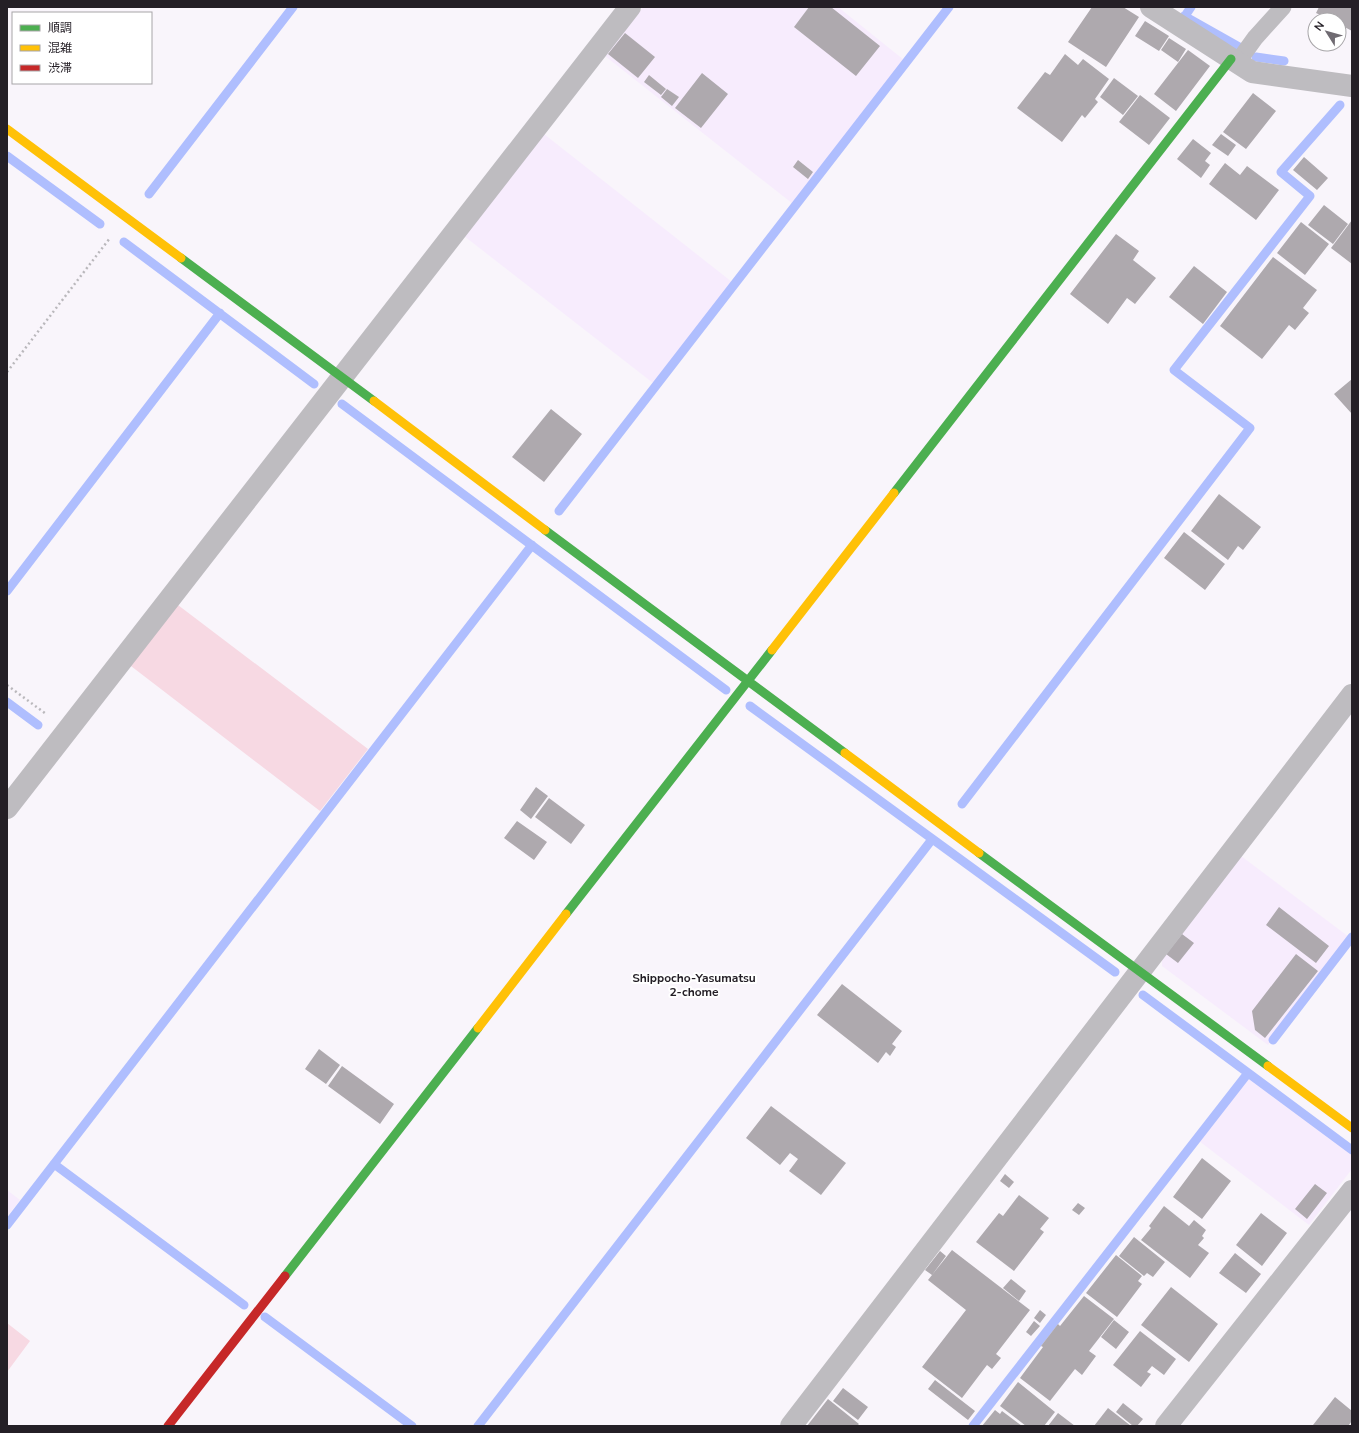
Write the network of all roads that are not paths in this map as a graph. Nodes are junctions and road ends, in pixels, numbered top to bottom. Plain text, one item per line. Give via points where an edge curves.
1 (630, 7) edge
2 (1151, 7) edge
3 (1283, 7) edge
4 (1234, 61) junction
5 (1352, 86) edge
6 (7, 129) edge
7 (342, 377) junction
8 (747, 681) junction
9 (1352, 695) edge
10 (7, 808) edge
11 (1140, 971) junction
12 (1352, 1128) edge
13 (1352, 1191) edge
14 (168, 1426) edge
15 (791, 1426) edge
16 (1166, 1426) edge

1 - 7 street
2 - 4 street
3 - 4 lane
4 - 5 street via 1252,72
4 - 8 street
6 - 7 street
7 - 8 street
7 - 10 street
8 - 11 street
8 - 14 street
9 - 11 street
11 - 12 street
11 - 15 street
13 - 16 street

